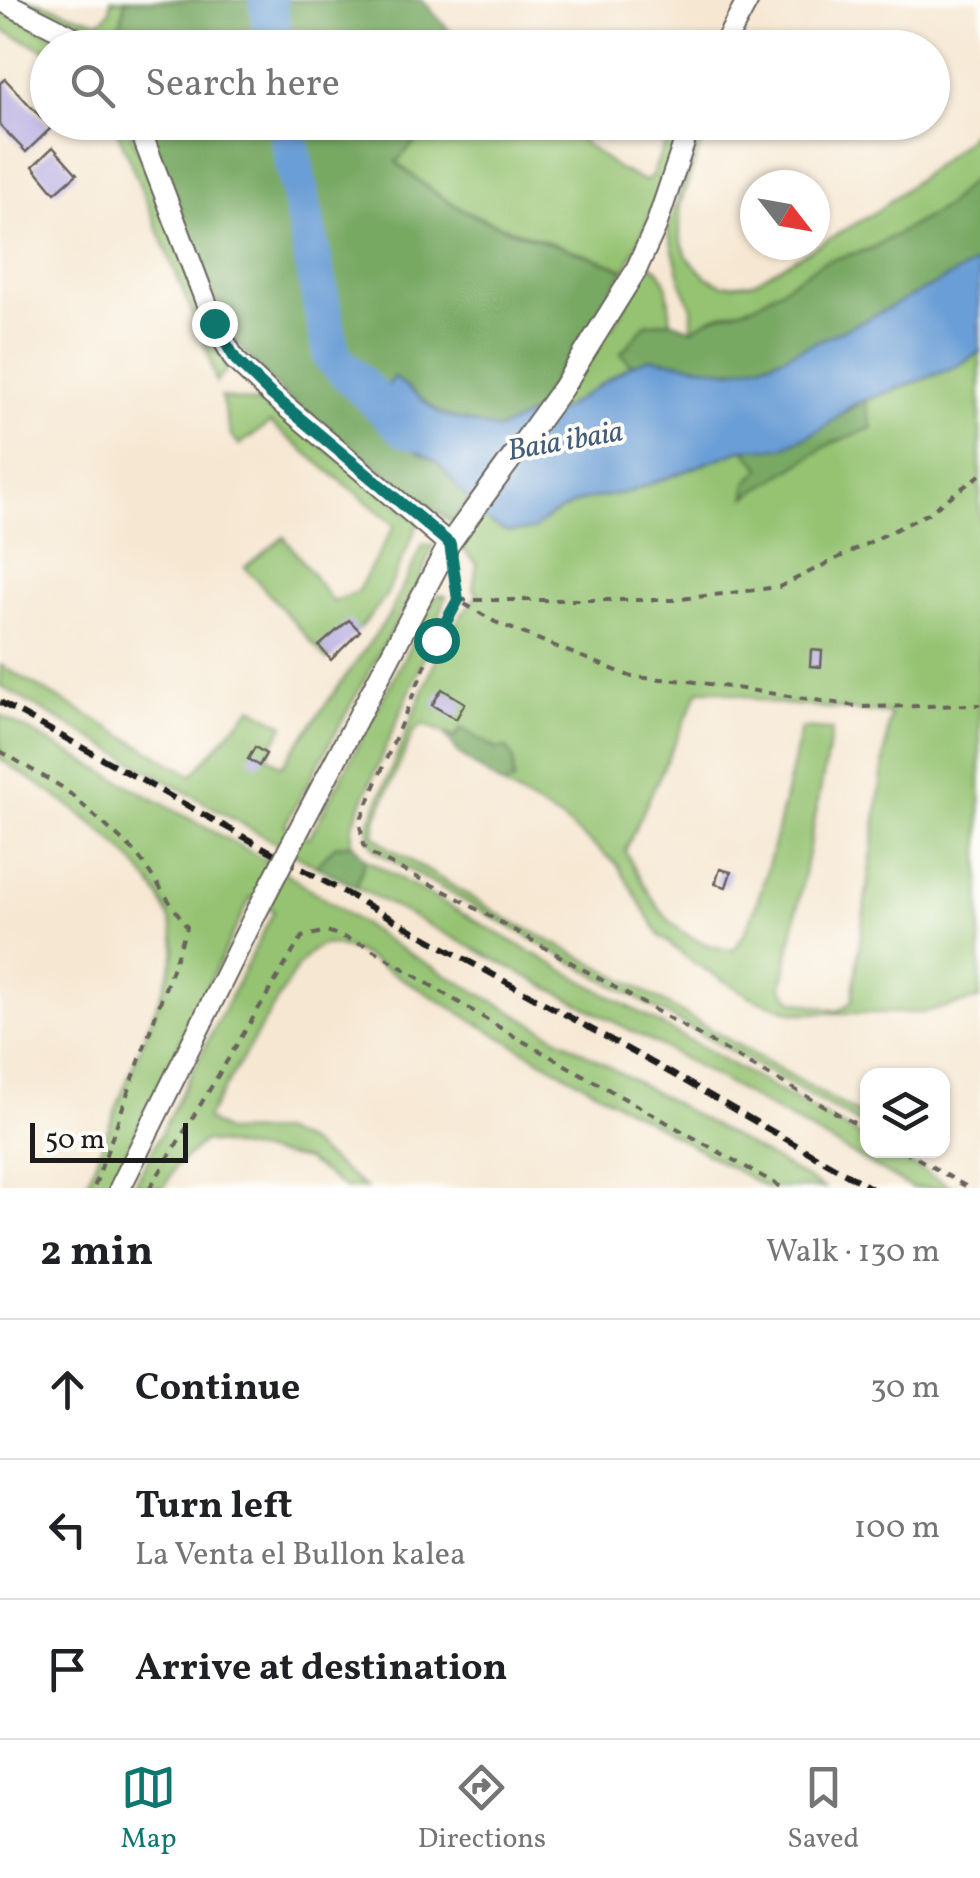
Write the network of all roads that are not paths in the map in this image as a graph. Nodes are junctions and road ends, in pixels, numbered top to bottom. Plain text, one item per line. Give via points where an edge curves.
1 (0, 0) edge
2 (748, 0) edge
3 (59, 30) edge
4 (732, 30) edge
5 (144, 140) edge
6 (685, 140) edge
7 (450, 544) junction
8 (120, 1188) edge

1 - 3 street
2 - 4 street
5 - 7 street via 214,323 236,360
6 - 7 street via 634,272 562,389
7 - 8 street, bridge

